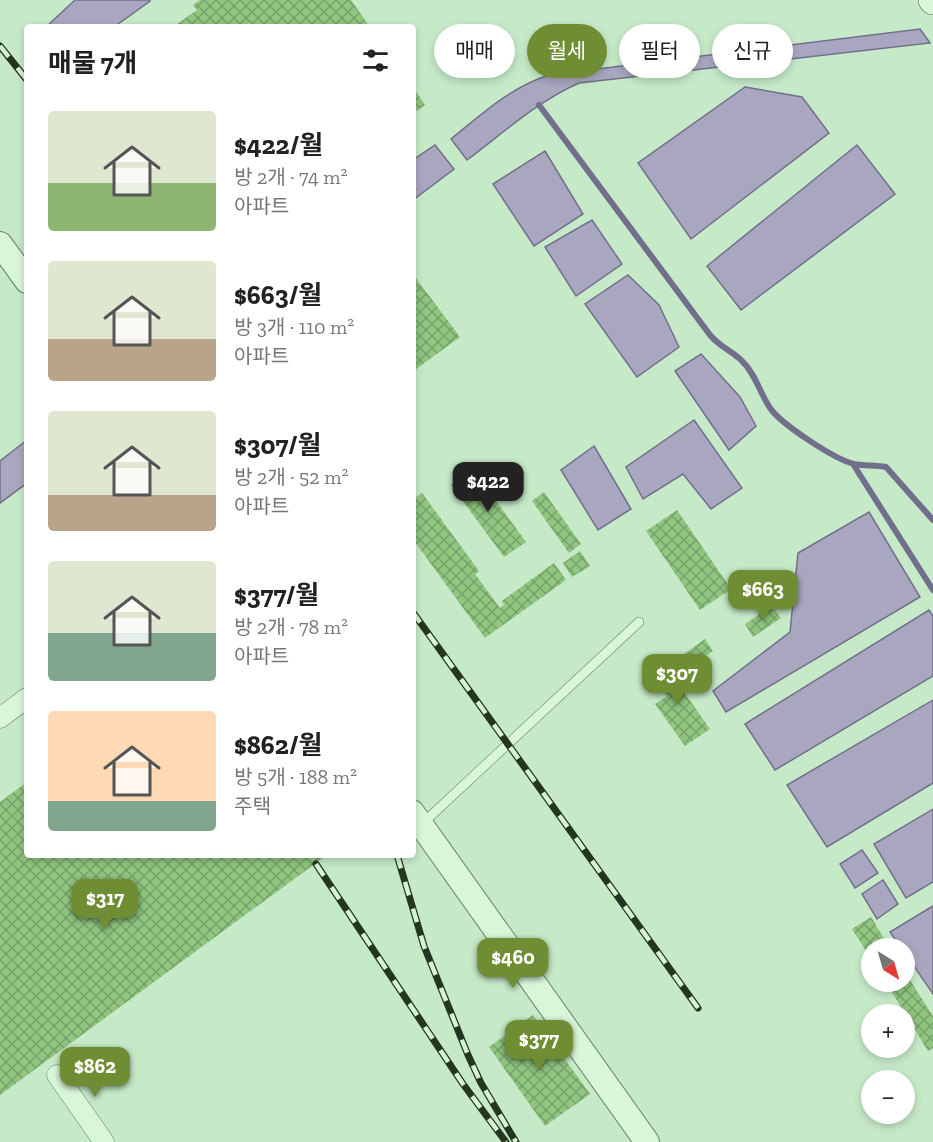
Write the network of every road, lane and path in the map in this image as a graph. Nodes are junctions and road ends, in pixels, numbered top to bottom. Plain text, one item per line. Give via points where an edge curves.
1 (0, 244) edge
2 (24, 277) edge
3 (639, 622) dead end
4 (24, 700) edge
5 (0, 718) edge
6 (417, 818) edge
7 (57, 1075) dead end
8 (104, 1142) edge
9 (647, 1142) edge

1 - 2 street
3 - 6 lane
4 - 5 street
6 - 9 street
7 - 8 street

